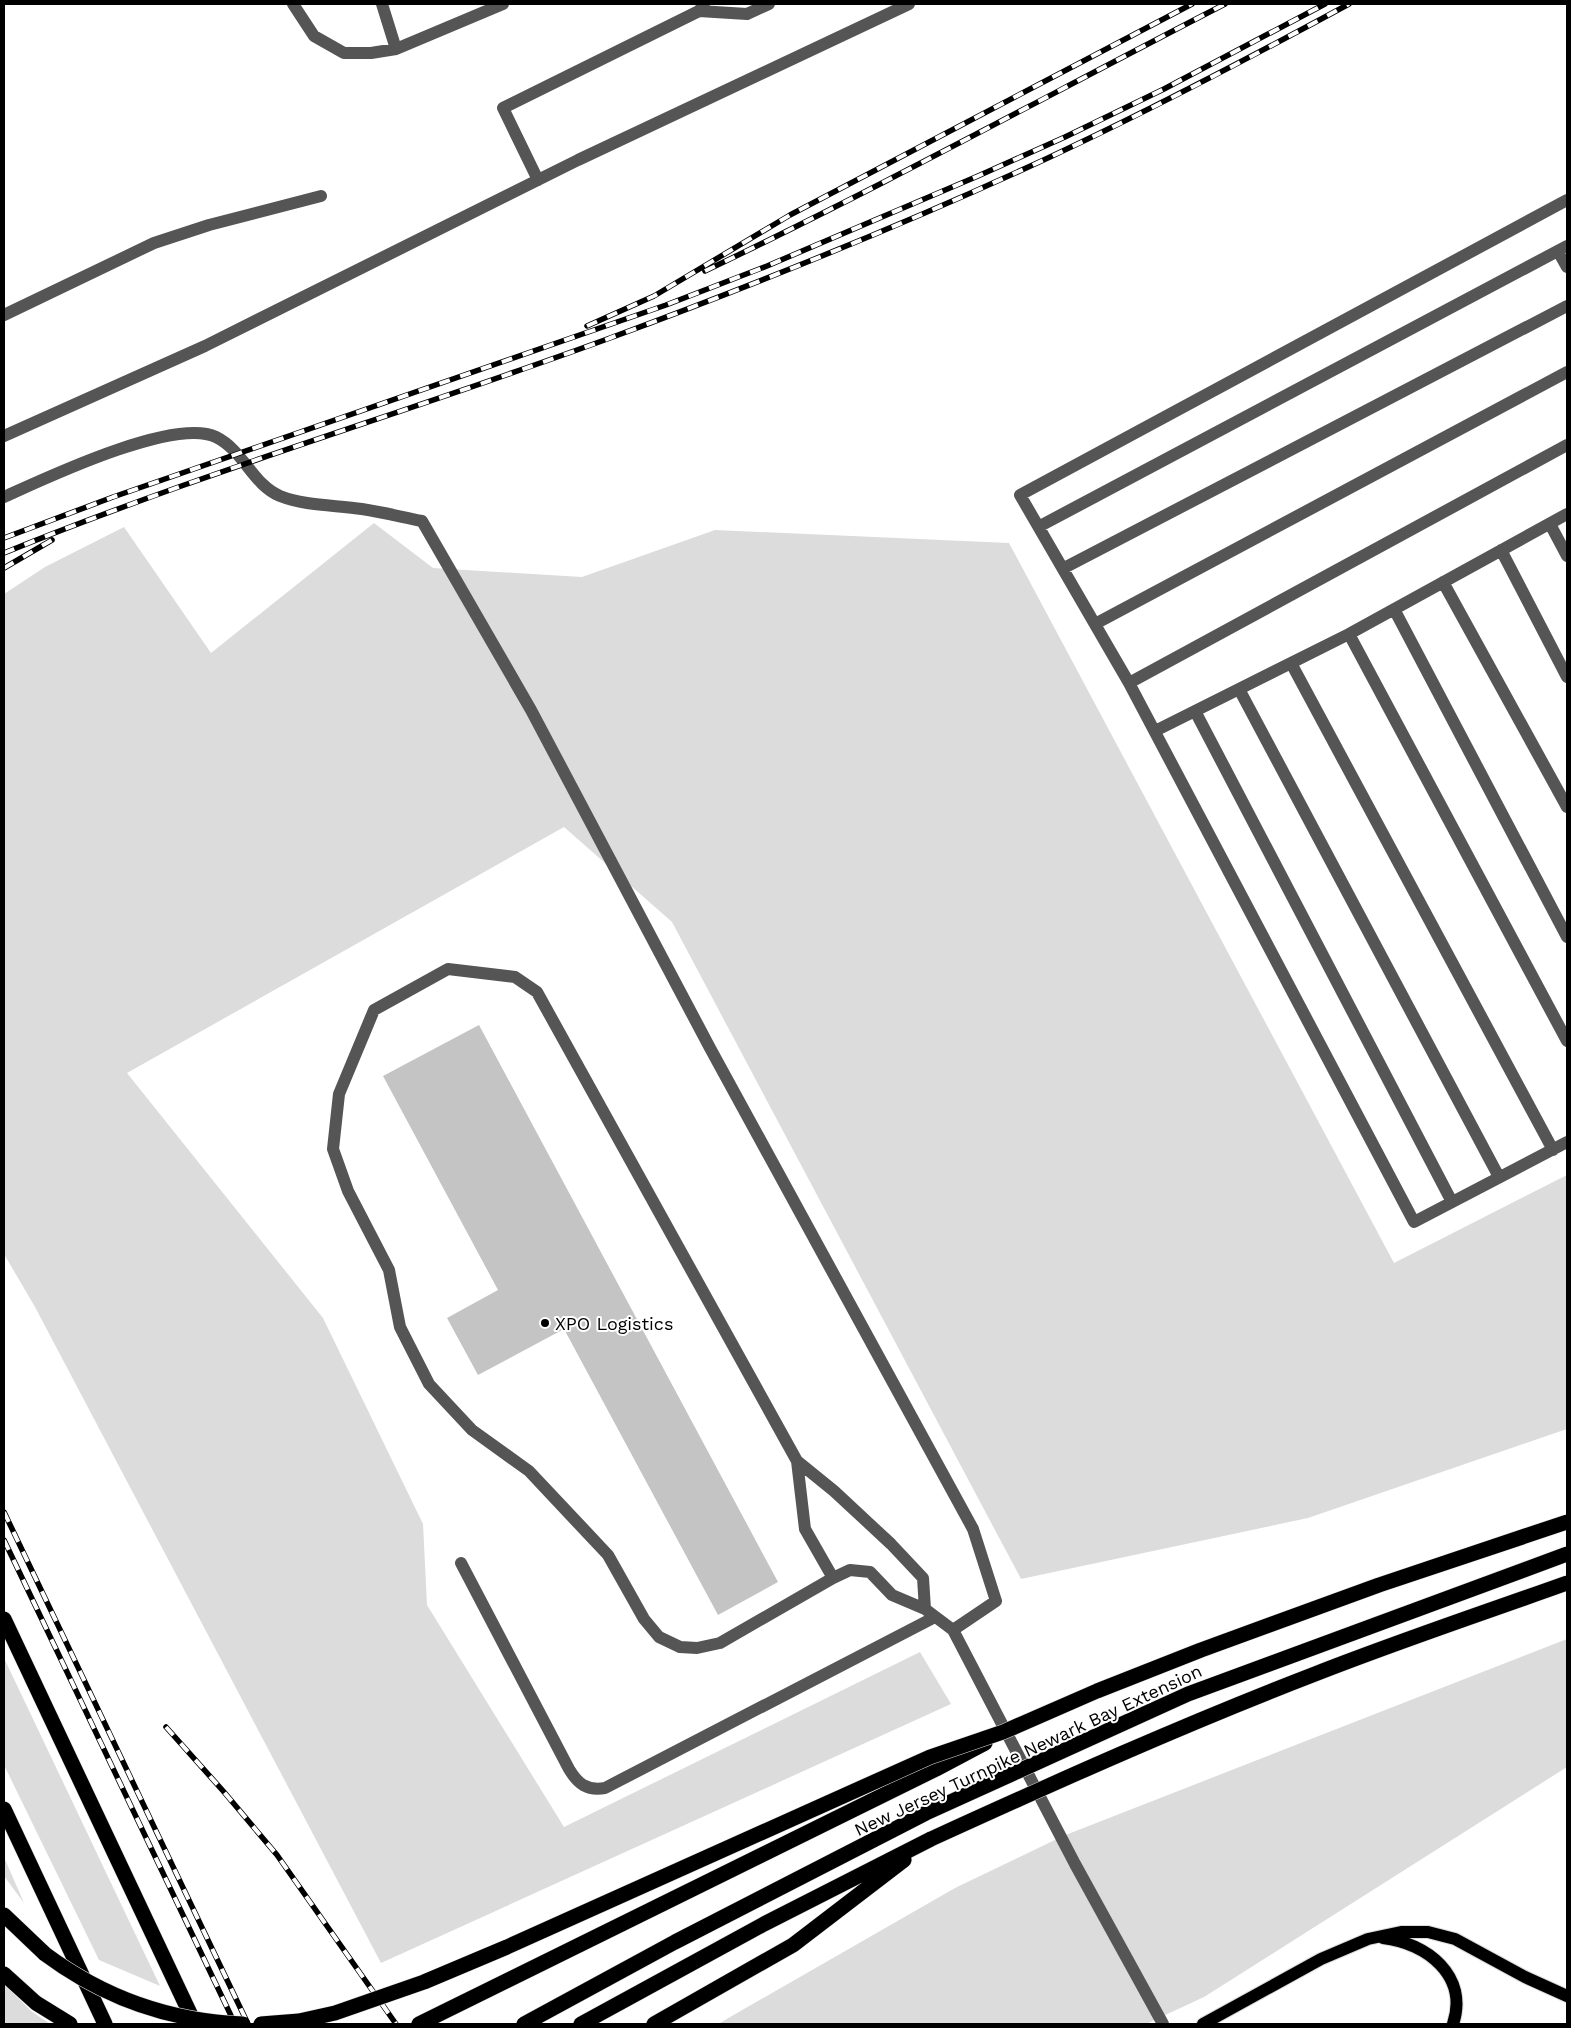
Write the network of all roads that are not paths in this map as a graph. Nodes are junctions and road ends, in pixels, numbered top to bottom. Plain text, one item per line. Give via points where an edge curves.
1 (293, 4) edge
2 (382, 4) edge
3 (503, 4) edge
4 (769, 4) edge
5 (909, 4) edge
6 (702, 7) edge
7 (396, 49) junction
8 (538, 180) junction
9 (321, 196) dead end
10 (1567, 200) edge
11 (1563, 248) edge
12 (1567, 267) edge
13 (1567, 306) edge
14 (4, 315) edge
15 (1567, 372) edge
16 (4, 436) edge
17 (1567, 445) edge
18 (4, 497) edge
19 (1567, 514) edge
20 (1550, 524) junction
21 (1040, 526) junction
22 (1502, 550) junction
23 (1567, 556) edge
24 (1064, 568) junction
25 (1444, 582) junction
26 (1394, 610) junction
27 (1096, 624) junction
28 (1349, 634) junction
29 (1291, 663) junction
30 (1567, 677) edge
31 (1129, 682) junction
32 (1239, 689) junction
33 (1195, 711) junction
34 (1155, 731) junction
35 (1567, 807) edge
36 (1567, 937) edge
37 (1567, 1041) edge
38 (1567, 1142) edge
39 (1553, 1150) junction
40 (1500, 1178) junction
41 (1452, 1202) junction
42 (797, 1462) junction
43 (1567, 1522) edge
44 (1567, 1554) edge
45 (461, 1563) dead end
46 (833, 1578) junction
47 (1567, 1583) edge
48 (930, 1613) junction
49 (4, 1618) edge
50 (953, 1630) junction
51 (1003, 1732) junction
52 (4, 1809) edge
53 (931, 1840) junction
54 (4, 1915) edge
55 (1368, 1939) junction
56 (4, 1974) edge
57 (1567, 1996) edge
58 (70, 2024) edge
59 (105, 2024) edge
60 (195, 2024) edge
61 (243, 2024) edge
62 (261, 2024) edge
63 (419, 2024) edge
64 (524, 2024) edge
65 (581, 2024) edge
66 (654, 2024) edge
67 (1163, 2024) edge
68 (1203, 2024) edge
69 (1453, 2024) edge

1 - 7 lane via 314,36 344,53
2 - 7 lane
3 - 7 lane
4 - 6 lane via 748,14
5 - 8 lane
6 - 8 lane via 503,108
8 - 16 lane via 205,346
9 - 14 lane via 154,243
10 - 21 lane via 1020,495
11 - 12 lane
11 - 21 lane
13 - 24 lane
15 - 27 lane
17 - 31 lane
18 - 50 lane via 86,460 178,435 204,433 238,453 265,488 279,496 422,521 531,710 710,1048 973,1529 996,1601
19 - 20 lane
20 - 22 lane
20 - 23 lane
21 - 24 lane
22 - 25 lane
22 - 30 lane
24 - 27 lane
25 - 26 lane
25 - 35 lane
26 - 28 lane
26 - 36 lane
27 - 31 lane
28 - 29 lane
28 - 37 lane
29 - 32 lane
29 - 39 lane
31 - 34 lane
32 - 33 lane
32 - 40 lane
33 - 34 lane
33 - 41 lane
34 - 41 lane via 1414,1222
38 - 39 lane
39 - 40 lane
40 - 41 lane
42 - 46 lane via 805,1529
42 - 46 lane via 537,992 515,977 448,969 374,1010 339,1094 334,1148 348,1191 390,1270 400,1327 429,1384 472,1430 529,1471 608,1555 644,1619 659,1637 680,1647 697,1648 720,1643
42 - 48 lane via 834,1491 923,1578
43 - 51 highway, bridge via 1379,1585 1187,1655
44 - 64 highway, New Jersey Turnpike Newark Bay Extension, bridge via 1188,1694 926,1814 675,1942
45 - 48 lane via 569,1769 575,1779 595,1790 605,1788
46 - 48 lane via 850,1570 870,1572 892,1595
47 - 53 highway, bridge via 1315,1674 1141,1744
48 - 50 lane
49 - 60 highway
50 - 67 lane
51 - 62 highway, bridge via 930,1757 424,1982 335,2013
51 - 63 highway, bridge via 936,1769
52 - 59 highway
53 - 65 highway via 764,1924
53 - 66 highway via 793,1945
54 - 61 highway, bridge via 45,1954 75,1975 128,2002 189,2019
55 - 57 main road via 1401,1932 1428,1932 1455,1939
55 - 68 main road via 1321,1959
55 - 69 main road via 1394,1940 1412,1945 1441,1965 1456,1995 1457,2012
56 - 58 highway via 36,2003

